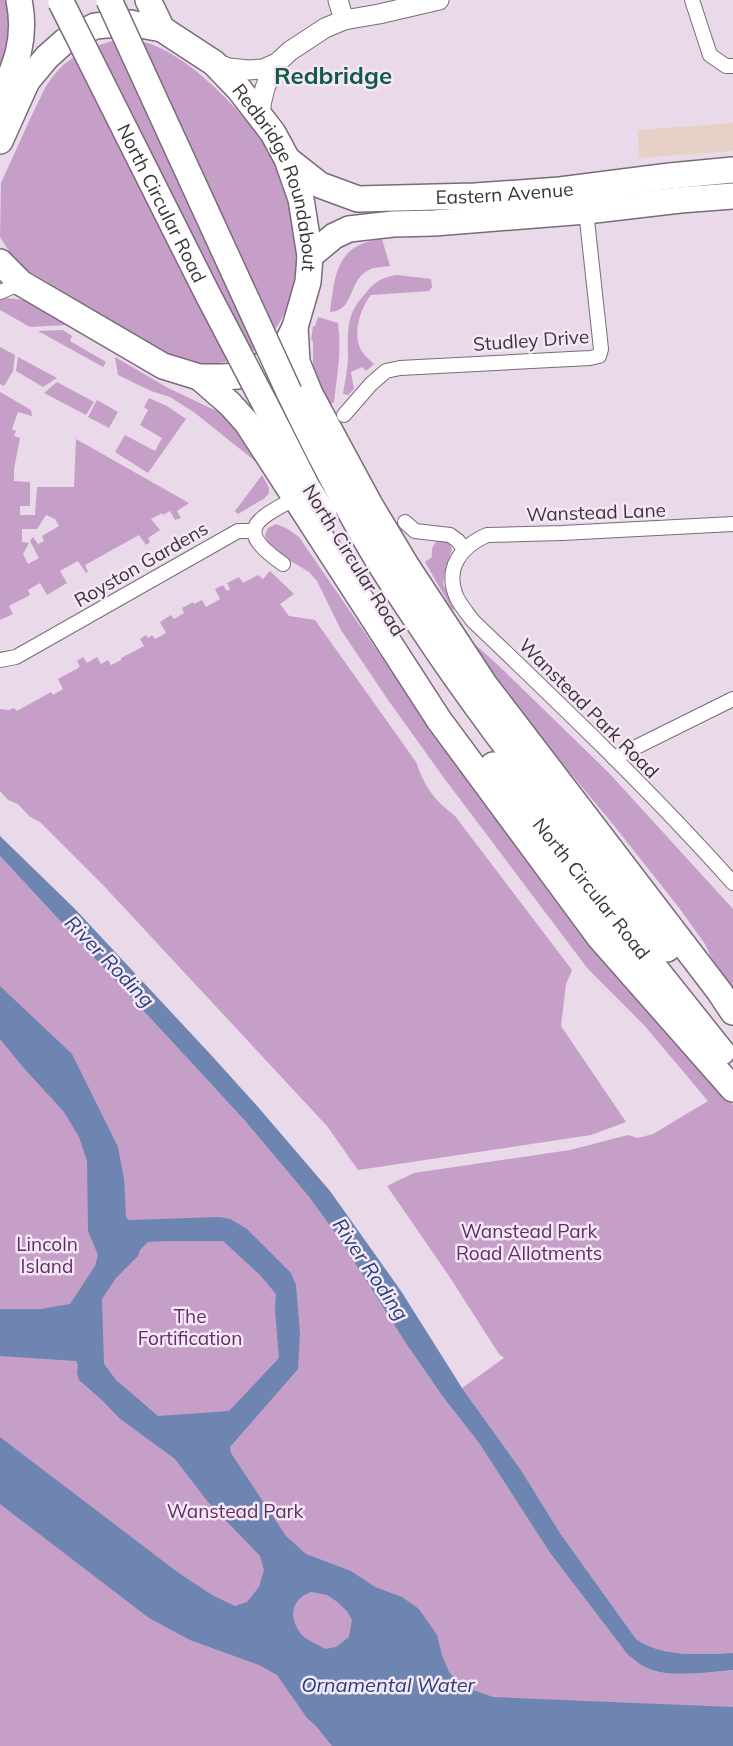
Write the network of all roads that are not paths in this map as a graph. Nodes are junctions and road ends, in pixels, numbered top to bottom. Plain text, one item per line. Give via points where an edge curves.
1 (19, 0) edge
2 (28, 0) edge
3 (109, 0) edge
4 (148, 0) edge
5 (338, 0) edge
6 (439, 0) edge
7 (692, 0) edge
8 (60, 1) edge
9 (344, 20) junction
10 (162, 30) junction
11 (277, 62) junction
12 (214, 63) junction
13 (733, 66) edge
14 (27, 81) junction
15 (0, 100) edge
16 (260, 116) junction
17 (0, 141) edge
18 (287, 159) junction
19 (733, 170) edge
20 (475, 196) junction
21 (733, 196) edge
22 (586, 211) junction
23 (310, 256) junction
24 (5, 274) edge
25 (295, 327) junction
26 (199, 377) junction
27 (344, 415) dead end
28 (294, 499) junction
29 (405, 522) dead end
30 (733, 524) edge
31 (254, 530) junction
32 (464, 549) junction
33 (283, 564) dead end
34 (0, 660) edge
35 (733, 699) edge
36 (614, 758) junction
37 (733, 883) edge
38 (733, 1012) edge
39 (733, 1030) edge
40 (733, 1066) edge
41 (733, 1089) edge

1 - 15 highway via 22,42
2 - 14 highway via 32,30
3 - 39 highway, North Circular Road, bridge via 289,392 330,475 380,563 512,756 590,857
4 - 10 highway
5 - 9 street
6 - 9 street
7 - 13 street via 710,55 726,66
8 - 40 highway, North Circular Road, bridge via 307,487 356,566 494,767
9 - 11 street via 324,28
10 - 12 highway, Redbridge Roundabout
10 - 14 highway, Redbridge Roundabout via 130,23 95,26 65,41
11 - 12 street via 263,69 248,70
11 - 16 street via 264,88
12 - 16 highway, Redbridge Roundabout
14 - 17 highway, Redbridge Roundabout
16 - 18 highway, Redbridge Roundabout
18 - 20 highway, Eastern Avenue via 320,185 358,199
18 - 23 highway, Redbridge Roundabout via 301,200
19 - 20 highway, Eastern Avenue via 560,190
20 - 22 street via 576,199
21 - 22 highway, Eastern Avenue
22 - 23 highway, Eastern Avenue via 349,229 334,236
22 - 27 street, Studley Drive via 601,349 599,356 400,368 386,372 371,384
23 - 25 highway, Redbridge Roundabout via 308,282
24 - 26 highway, Redbridge Roundabout via 162,366
25 - 26 highway, Redbridge Roundabout via 284,349 256,370 238,376
25 - 38 highway via 298,362 310,394 406,565 485,685
26 - 28 highway via 247,423
28 - 31 street via 264,516
28 - 41 highway via 439,720 600,938
29 - 32 street via 415,531 450,536
30 - 32 street, Wanstead Lane via 487,535
31 - 33 street via 260,546
31 - 34 street, Royston Gardens via 238,531 16,657
32 - 36 street, Wanstead Park Road via 453,572 457,599 473,621
35 - 36 street
36 - 37 street, Wanstead Park Road

